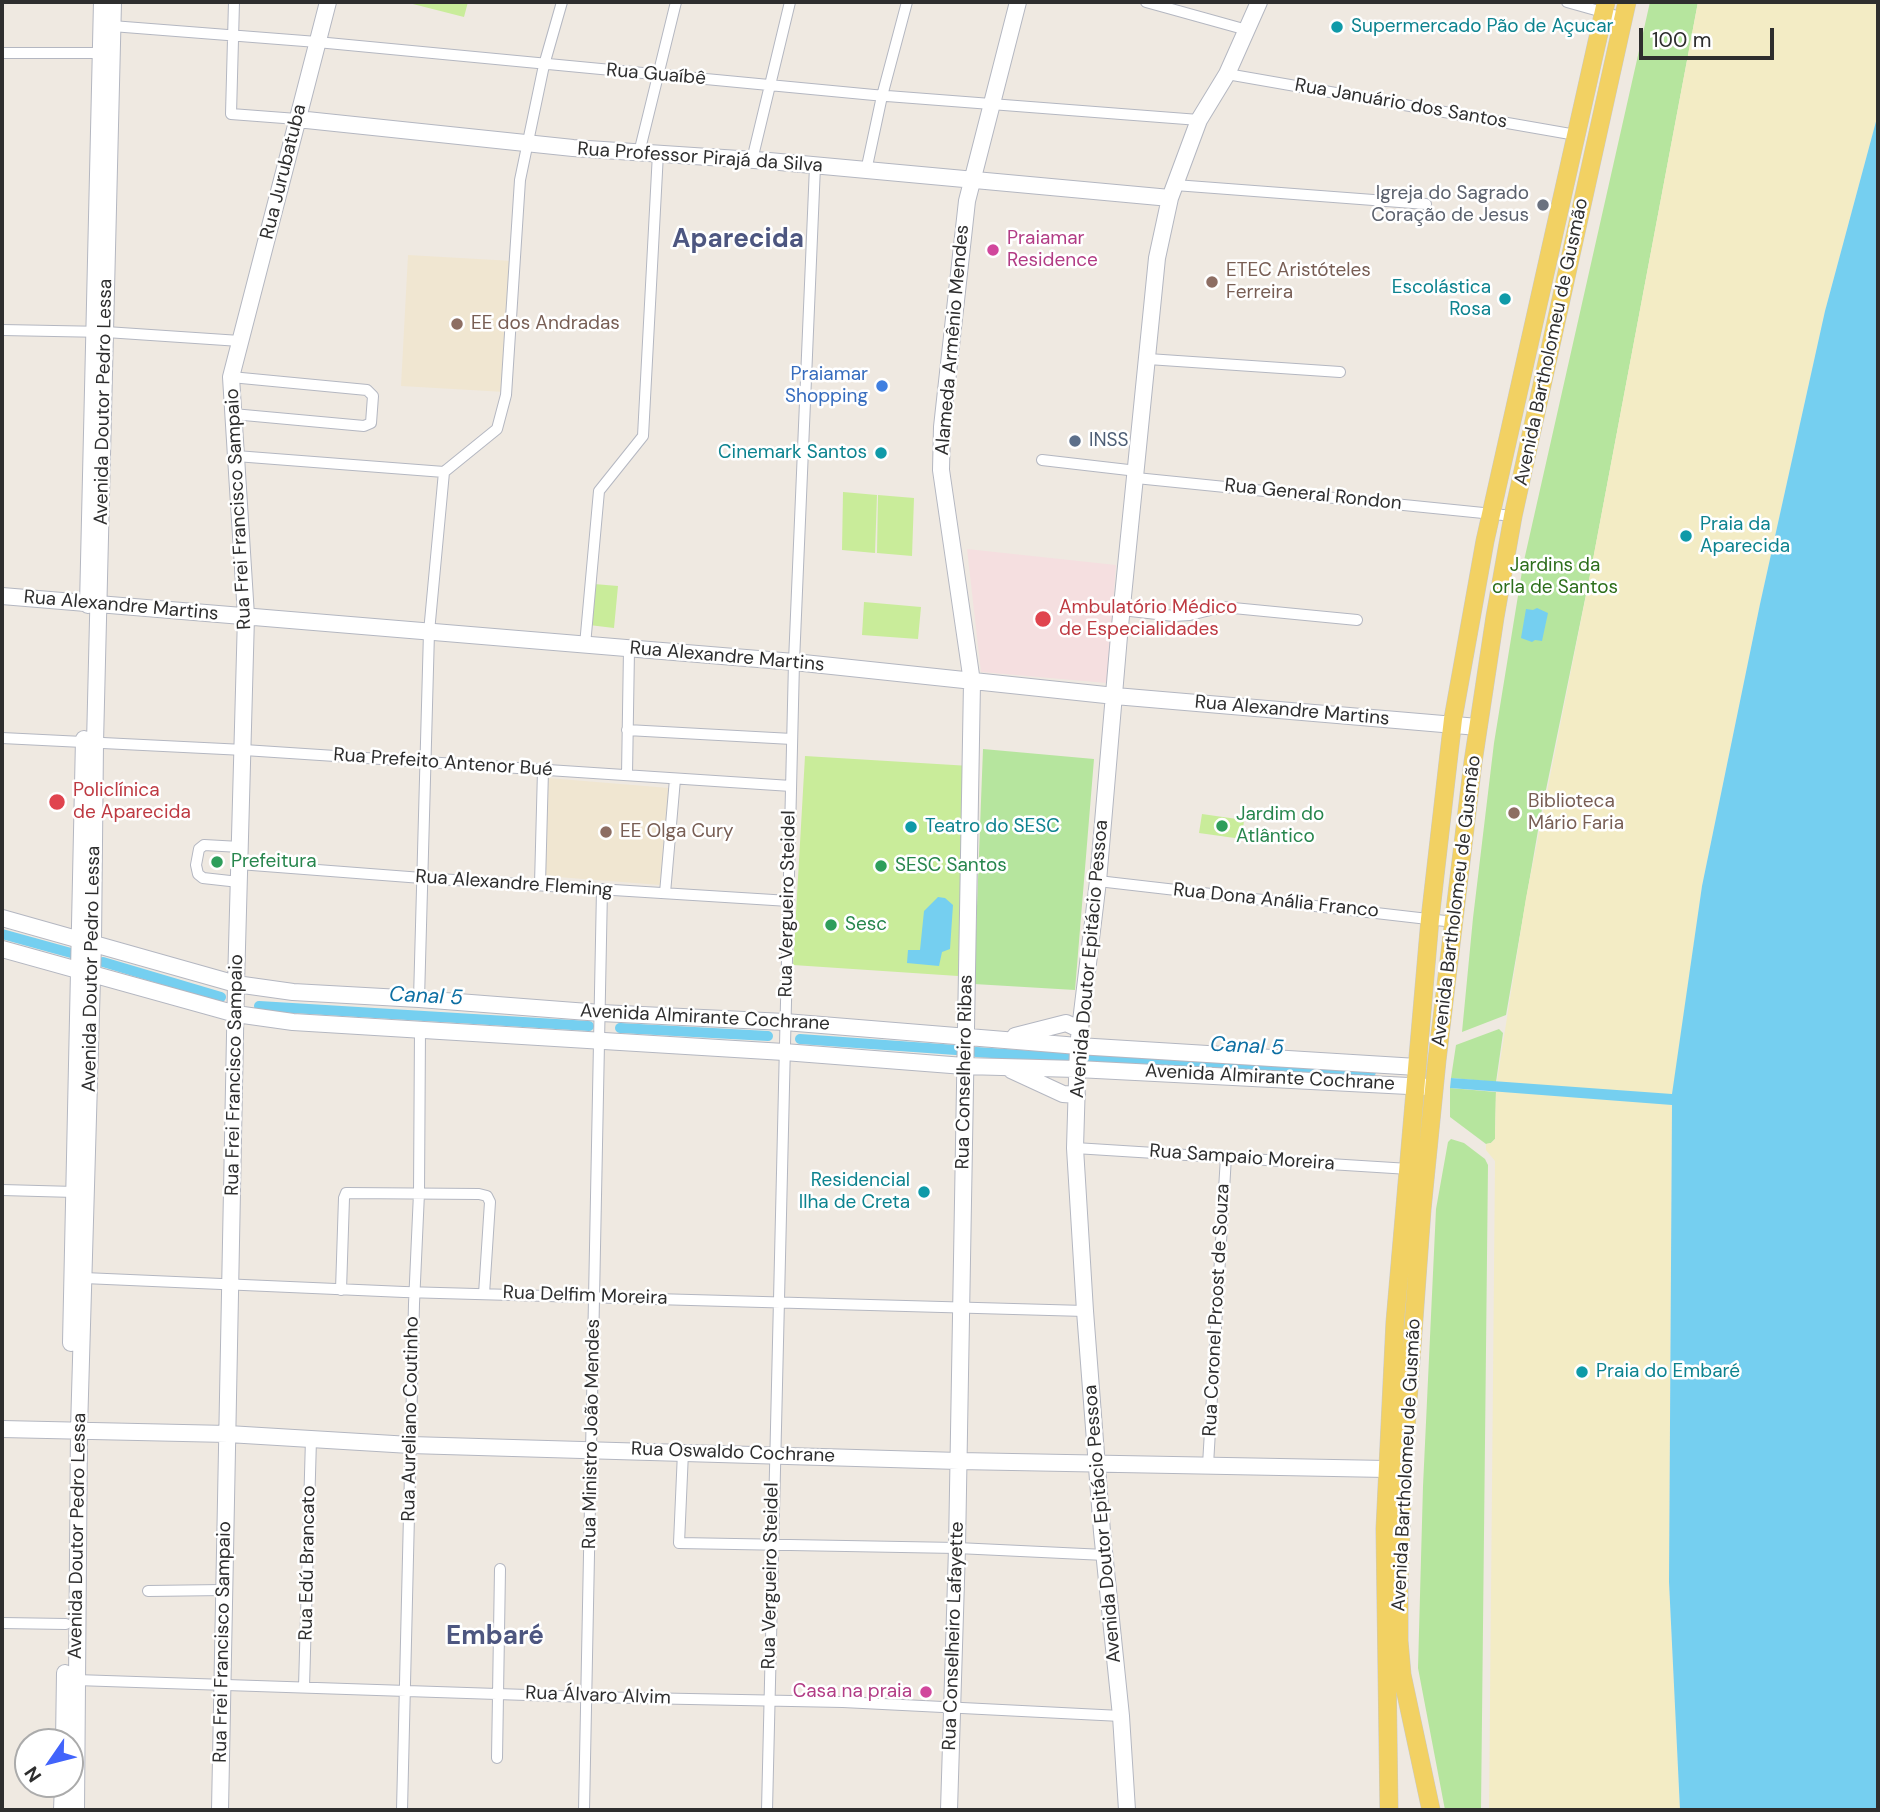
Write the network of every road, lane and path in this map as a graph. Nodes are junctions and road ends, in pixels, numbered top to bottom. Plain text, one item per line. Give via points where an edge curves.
1 (102, 2) edge
2 (113, 2) edge
3 (234, 2) edge
4 (328, 2) edge
5 (562, 2) edge
6 (676, 2) edge
7 (790, 2) edge
8 (907, 2) edge
9 (1018, 2) edge
10 (1146, 2) edge
11 (1259, 2) edge
12 (1567, 2) edge
13 (1604, 7) edge
14 (1625, 10) edge
15 (112, 26) junction
16 (1247, 30) junction
17 (233, 35) junction
18 (317, 42) junction
19 (2, 53) edge
20 (100, 53) junction
21 (544, 65) junction
22 (1227, 74) junction
23 (657, 75) junction
24 (770, 86) junction
25 (881, 96) junction
26 (992, 105) junction
27 (297, 119) junction
28 (1199, 120) junction
29 (1576, 135) junction
30 (526, 143) junction
31 (639, 153) junction
32 (658, 153) junction
33 (752, 160) junction
34 (815, 166) junction
35 (866, 170) junction
36 (972, 180) junction
37 (1172, 191) junction
38 (1426, 204) dead end
39 (2, 330) edge
40 (100, 332) junction
41 (240, 341) junction
42 (1148, 359) junction
43 (1340, 372) dead end
44 (231, 377) junction
45 (233, 414) junction
46 (236, 456) junction
47 (1042, 460) dead end
48 (444, 472) junction
49 (1136, 475) junction
50 (1491, 512) junction
51 (1513, 516) junction
52 (2, 596) edge
53 (94, 604) junction
54 (1122, 610) junction
55 (246, 616) junction
56 (1357, 620) dead end
57 (429, 632) junction
58 (585, 645) junction
59 (629, 649) junction
60 (794, 662) junction
61 (972, 682) junction
62 (1115, 696) junction
63 (1453, 724) junction
64 (1478, 727) junction
65 (628, 730) junction
66 (2, 738) edge
67 (792, 739) junction
68 (90, 742) junction
69 (244, 750) junction
70 (426, 762) junction
71 (543, 770) junction
72 (627, 775) junction
73 (675, 779) junction
74 (791, 786) junction
75 (240, 847) junction
76 (239, 864) junction
77 (422, 878) junction
78 (1098, 881) junction
79 (239, 882) junction
80 (540, 884) junction
81 (602, 889) junction
82 (665, 893) junction
83 (789, 901) junction
84 (2, 918) edge
85 (1430, 919) junction
86 (1454, 922) junction
87 (87, 941) junction
88 (2, 949) edge
89 (86, 973) junction
90 (236, 987) junction
91 (419, 999) junction
92 (236, 1013) junction
93 (601, 1015) junction
94 (785, 1024) junction
95 (420, 1028) junction
96 (1079, 1029) junction
97 (600, 1038) junction
98 (965, 1038) junction
99 (1002, 1039) junction
100 (784, 1049) junction
101 (1078, 1058) junction
102 (964, 1064) junction
103 (1002, 1066) junction
104 (1417, 1067) junction
105 (1416, 1086) junction
106 (1434, 1088) junction
107 (1077, 1095) junction
108 (1075, 1148) junction
109 (1226, 1156) junction
110 (1409, 1169) junction
111 (2, 1190) edge
112 (75, 1192) junction
113 (419, 1193) junction
114 (84, 1278) junction
115 (231, 1285) junction
116 (341, 1290) junction
117 (414, 1293) junction
118 (484, 1294) junction
119 (595, 1296) junction
120 (778, 1303) junction
121 (962, 1309) junction
122 (1085, 1311) junction
123 (2, 1429) edge
124 (74, 1429) junction
125 (228, 1434) junction
126 (311, 1439) junction
127 (410, 1445) junction
128 (590, 1448) junction
129 (683, 1452) junction
130 (774, 1454) junction
131 (959, 1461) junction
132 (1098, 1462) junction
133 (1208, 1465) junction
134 (1387, 1469) junction
135 (772, 1544) junction
136 (957, 1548) junction
137 (1105, 1555) junction
138 (500, 1569) dead end
139 (224, 1590) junction
140 (148, 1591) dead end
141 (2, 1623) edge
142 (66, 1624) junction
143 (76, 1680) junction
144 (222, 1685) junction
145 (304, 1687) junction
146 (405, 1689) junction
147 (498, 1693) junction
148 (587, 1697) junction
149 (768, 1700) junction
150 (954, 1707) junction
151 (1121, 1716) junction
152 (64, 1728) edge
153 (497, 1758) dead end
154 (76, 1810) edge
155 (220, 1810) edge
156 (402, 1810) edge
157 (584, 1810) edge
158 (767, 1810) edge
159 (949, 1810) edge
160 (1126, 1810) edge
161 (1389, 1810) edge
162 (1431, 1810) edge

1 - 20 main road, Avenida Doutor Pedro Lessa
2 - 15 main road, Avenida Doutor Pedro Lessa
3 - 17 street
4 - 18 main road, Rua Jurubatuba
5 - 21 street
6 - 23 street
7 - 24 street
8 - 25 street
9 - 26 main road, Alameda Armênio Mendes
10 - 16 street
11 - 16 main road, Avenida Doutor Epitácio Pessoa
12 - 13 street
13 - 14 street
13 - 29 main road, Avenida Bartholomeu de Gusmão
14 - 51 main road, Avenida Bartholomeu de Gusmão
15 - 17 street, Rua Guaíbê
15 - 40 main road, Avenida Doutor Pedro Lessa
16 - 22 main road, Avenida Doutor Epitácio Pessoa
17 - 18 street, Rua Guaíbê
17 - 27 street, Rua Professor Pirajá da Silva via 231,114
18 - 21 street, Rua Guaíbê
18 - 27 main road, Rua Jurubatuba
19 - 20 street
20 - 40 main road, Avenida Doutor Pedro Lessa
21 - 23 street, Rua Guaíbê
21 - 30 street
22 - 28 main road, Avenida Doutor Epitácio Pessoa
22 - 29 street, Rua Januário dos Santos
23 - 24 street, Rua Guaíbê
23 - 31 street
24 - 25 street, Rua Guaíbê
24 - 33 street
25 - 26 street, Rua Guaíbê
25 - 35 street
26 - 28 street, Rua Guaíbê
26 - 36 main road, Alameda Armênio Mendes
27 - 30 main road, Rua Professor Pirajá da Silva
27 - 41 main road, Rua Jurubatuba
28 - 37 main road, Avenida Doutor Epitácio Pessoa
29 - 50 main road, Avenida Bartholomeu de Gusmão
30 - 31 main road, Rua Professor Pirajá da Silva
30 - 48 street via 506,395 497,429
31 - 32 main road, Rua Professor Pirajá da Silva
32 - 33 main road, Rua Professor Pirajá da Silva
32 - 58 street via 643,436 599,491
33 - 34 main road, Rua Professor Pirajá da Silva
34 - 35 main road, Rua Professor Pirajá da Silva
34 - 60 street, Rua Vergueiro Steidel
35 - 36 main road, Rua Professor Pirajá da Silva
36 - 37 main road, Rua Professor Pirajá da Silva
36 - 61 main road, Alameda Armênio Mendes via 960,252 941,470
37 - 38 street
37 - 42 main road, Avenida Doutor Epitácio Pessoa via 1156,267
39 - 40 street
40 - 41 street
40 - 53 main road, Avenida Doutor Pedro Lessa
41 - 44 main road, Rua Frei Francisco Sampaio
42 - 43 street
42 - 49 main road, Avenida Doutor Epitácio Pessoa
44 - 45 main road, Rua Frei Francisco Sampaio
44 - 45 street via 367,390 373,396 371,423 364,426
45 - 46 main road, Rua Frei Francisco Sampaio
46 - 48 street
46 - 55 main road, Rua Frei Francisco Sampaio
47 - 49 street, Rua General Rondon
48 - 57 street
49 - 50 street, Rua General Rondon
49 - 54 main road, Avenida Doutor Epitácio Pessoa
50 - 51 street, Rua General Rondon
50 - 63 main road, Avenida Bartholomeu de Gusmão
51 - 64 main road, Avenida Bartholomeu de Gusmão
52 - 53 main road, Rua Alexandre Martins
53 - 55 main road, Rua Alexandre Martins
53 - 68 main road, Avenida Doutor Pedro Lessa
54 - 56 street via 1174,616 1223,607
54 - 62 main road, Avenida Doutor Epitácio Pessoa
55 - 57 main road, Rua Alexandre Martins
55 - 69 main road, Rua Frei Francisco Sampaio
57 - 58 main road, Rua Alexandre Martins
57 - 70 street
58 - 59 main road, Rua Alexandre Martins
59 - 60 main road, Rua Alexandre Martins
59 - 65 street
60 - 61 main road, Rua Alexandre Martins
60 - 67 street, Rua Vergueiro Steidel
61 - 62 main road, Rua Alexandre Martins
61 - 98 main road, Rua Conselheiro Ribas
62 - 63 main road, Rua Alexandre Martins
62 - 78 main road, Avenida Doutor Epitácio Pessoa
63 - 64 main road, Rua Alexandre Martins
63 - 85 main road, Avenida Bartholomeu de Gusmão
64 - 86 main road, Avenida Bartholomeu de Gusmão
65 - 67 street
65 - 72 street
66 - 68 street, Rua Prefeito Antenor Bué
67 - 74 street, Rua Vergueiro Steidel
68 - 69 street, Rua Prefeito Antenor Bué
68 - 87 main road, Avenida Doutor Pedro Lessa
69 - 70 street, Rua Prefeito Antenor Bué
69 - 75 main road, Rua Frei Francisco Sampaio
70 - 71 street, Rua Prefeito Antenor Bué
70 - 77 street
71 - 72 street, Rua Prefeito Antenor Bué
71 - 80 street
72 - 73 street, Rua Prefeito Antenor Bué
73 - 74 street, Rua Prefeito Antenor Bué
73 - 82 street
74 - 83 street, Rua Vergueiro Steidel
75 - 76 main road, Rua Frei Francisco Sampaio
75 - 79 street via 204,845 196,865 203,878
76 - 77 street, Rua Alexandre Fleming
76 - 79 main road, Rua Frei Francisco Sampaio
77 - 80 street, Rua Alexandre Fleming
77 - 91 street
78 - 85 street, Rua Dona Anália Franco
78 - 96 main road, Avenida Doutor Epitácio Pessoa
79 - 90 main road, Rua Frei Francisco Sampaio
80 - 81 street, Rua Alexandre Fleming
81 - 82 street, Rua Alexandre Fleming
81 - 93 street, Rua Ministro João Mendes
82 - 83 street, Rua Alexandre Fleming
83 - 94 street, Rua Vergueiro Steidel
84 - 87 main road, Avenida Almirante Cochrane
85 - 86 street, Rua Dona Anália Franco
85 - 104 main road, Avenida Bartholomeu de Gusmão
86 - 106 main road, Avenida Bartholomeu de Gusmão
87 - 89 main road, Avenida Doutor Pedro Lessa
87 - 90 main road, Avenida Almirante Cochrane
88 - 89 main road, Avenida Almirante Cochrane
89 - 92 main road, Avenida Almirante Cochrane
89 - 112 main road, Avenida Doutor Pedro Lessa
89 - 114 main road, Avenida Doutor Pedro Lessa
90 - 91 main road, Avenida Almirante Cochrane
90 - 92 main road, Rua Frei Francisco Sampaio
91 - 93 main road, Avenida Almirante Cochrane
92 - 95 main road, Avenida Almirante Cochrane via 293,1022
92 - 115 main road, Rua Frei Francisco Sampaio
93 - 94 main road, Avenida Almirante Cochrane
93 - 97 street, Rua Ministro João Mendes
94 - 98 main road, Avenida Almirante Cochrane
94 - 100 street, Rua Vergueiro Steidel
95 - 97 main road, Avenida Almirante Cochrane
95 - 113 street, Rua Aureliano Coutinho
96 - 99 main road via 1066,1023
96 - 101 main road, Avenida Doutor Epitácio Pessoa
97 - 100 main road, Avenida Almirante Cochrane
97 - 119 street, Rua Ministro João Mendes
98 - 99 main road, Avenida Almirante Cochrane
98 - 102 main road, Rua Conselheiro Ribas
99 - 101 main road, Avenida Almirante Cochrane
100 - 102 main road, Avenida Almirante Cochrane
100 - 120 street, Rua Vergueiro Steidel
101 - 103 main road, Avenida Almirante Cochrane
101 - 104 main road, Avenida Almirante Cochrane
101 - 105 main road, Avenida Almirante Cochrane
101 - 107 main road, Avenida Doutor Epitácio Pessoa
102 - 103 main road, Avenida Almirante Cochrane
102 - 121 main road, Rua Conselheiro Ribas
103 - 107 main road via 1063,1094
104 - 105 main road, Avenida Bartholomeu de Gusmão
105 - 106 main road, Avenida Almirante Cochrane
105 - 110 main road, Avenida Bartholomeu de Gusmão
106 - 162 main road, Avenida Bartholomeu de Gusmão via 1403,1469 1399,1585 1402,1675
107 - 108 main road, Avenida Doutor Epitácio Pessoa
108 - 109 street, Rua Sampaio Moreira
108 - 122 main road, Avenida Doutor Epitácio Pessoa
109 - 110 street, Rua Sampaio Moreira
109 - 133 street, Rua Coronel Proost de Souza
110 - 134 main road, Avenida Bartholomeu de Gusmão
111 - 112 street
112 - 124 main road, Avenida Doutor Pedro Lessa
113 - 116 street via 346,1193
113 - 117 street, Rua Aureliano Coutinho
113 - 118 street via 487,1196
114 - 115 street, Rua Delfim Moreira
114 - 124 main road, Avenida Doutor Pedro Lessa
115 - 116 street, Rua Delfim Moreira
115 - 125 main road, Rua Frei Francisco Sampaio
116 - 117 street, Rua Delfim Moreira
117 - 118 street, Rua Delfim Moreira
117 - 127 street, Rua Aureliano Coutinho
118 - 119 street, Rua Delfim Moreira
119 - 120 street, Rua Delfim Moreira
119 - 128 street, Rua Ministro João Mendes
120 - 121 street, Rua Delfim Moreira
120 - 130 street, Rua Vergueiro Steidel
121 - 122 street, Rua Delfim Moreira
121 - 131 main road, Rua Conselheiro Ribas
122 - 132 main road, Avenida Doutor Epitácio Pessoa
123 - 124 main road, Rua Oswaldo Cochrane
124 - 125 main road, Rua Oswaldo Cochrane
124 - 142 main road, Avenida Doutor Pedro Lessa
124 - 143 main road, Avenida Doutor Pedro Lessa
125 - 126 main road, Rua Oswaldo Cochrane
125 - 139 main road, Rua Frei Francisco Sampaio
126 - 127 main road, Rua Oswaldo Cochrane
126 - 145 street, Rua Edú Brancato
127 - 128 main road, Rua Oswaldo Cochrane
127 - 146 street, Rua Aureliano Coutinho
128 - 129 main road, Rua Oswaldo Cochrane
128 - 148 street, Rua Ministro João Mendes
129 - 130 main road, Rua Oswaldo Cochrane
129 - 135 street via 679,1543
130 - 131 main road, Rua Oswaldo Cochrane
130 - 135 street, Rua Vergueiro Steidel
131 - 132 main road, Rua Oswaldo Cochrane
131 - 136 main road, Rua Conselheiro Lafayette
132 - 133 main road, Rua Oswaldo Cochrane
132 - 137 main road, Avenida Doutor Epitácio Pessoa
133 - 134 main road, Rua Oswaldo Cochrane
134 - 161 main road, Avenida Bartholomeu de Gusmão
135 - 136 street
135 - 149 street, Rua Vergueiro Steidel
136 - 137 street
136 - 150 main road, Rua Conselheiro Lafayette
137 - 151 main road, Avenida Doutor Epitácio Pessoa
138 - 147 street
139 - 140 street
139 - 144 main road, Rua Frei Francisco Sampaio
141 - 142 street
142 - 152 main road, Avenida Doutor Pedro Lessa
143 - 144 street, Rua Álvaro Alvim
143 - 154 main road, Avenida Doutor Pedro Lessa
144 - 145 street, Rua Álvaro Alvim
144 - 155 main road, Rua Frei Francisco Sampaio
145 - 146 street, Rua Álvaro Alvim
146 - 147 street, Rua Álvaro Alvim
146 - 156 street, Rua Aureliano Coutinho
147 - 148 street, Rua Álvaro Alvim
147 - 153 street
148 - 149 street, Rua Álvaro Alvim
148 - 157 street, Rua Ministro João Mendes
149 - 150 street, Rua Álvaro Alvim
149 - 158 street, Rua Vergueiro Steidel
150 - 151 street, Rua Álvaro Alvim
150 - 159 main road, Rua Conselheiro Lafayette
151 - 160 main road, Avenida Doutor Epitácio Pessoa

